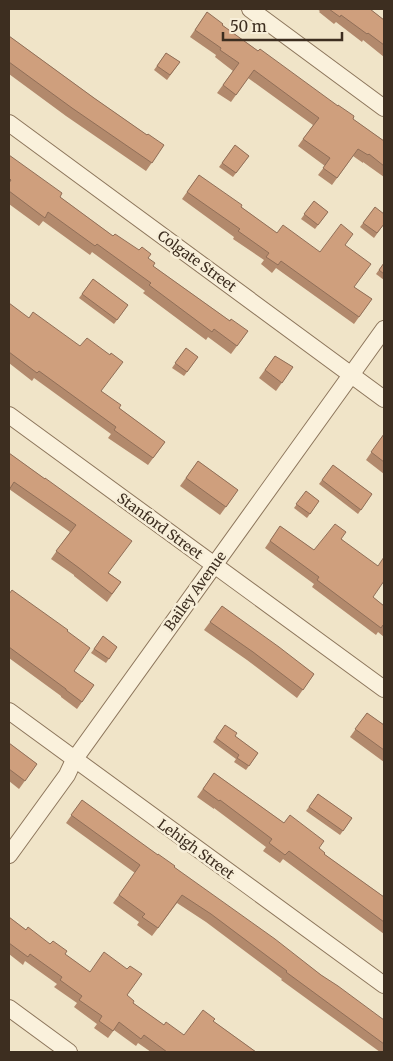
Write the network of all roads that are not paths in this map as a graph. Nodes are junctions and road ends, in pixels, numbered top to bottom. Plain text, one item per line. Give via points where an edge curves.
1 (250, 9) edge
2 (384, 108) edge
3 (9, 123) edge
4 (384, 329) edge
5 (351, 374) junction
6 (384, 399) edge
7 (9, 415) edge
8 (214, 566) junction
9 (384, 689) edge
10 (9, 711) edge
11 (74, 760) junction
12 (9, 855) edge
13 (384, 985) edge
14 (9, 1008) edge
15 (69, 1052) edge

1 - 2 street
3 - 5 street, Colgate Street
4 - 5 street, Bailey Avenue
5 - 6 street, Colgate Street
5 - 8 street, Bailey Avenue
7 - 8 street, Stanford Street
8 - 9 street, Stanford Street
8 - 11 street, Bailey Avenue
10 - 11 street, Lehigh Street
11 - 12 street, Bailey Avenue
11 - 13 street, Lehigh Street
14 - 15 street

